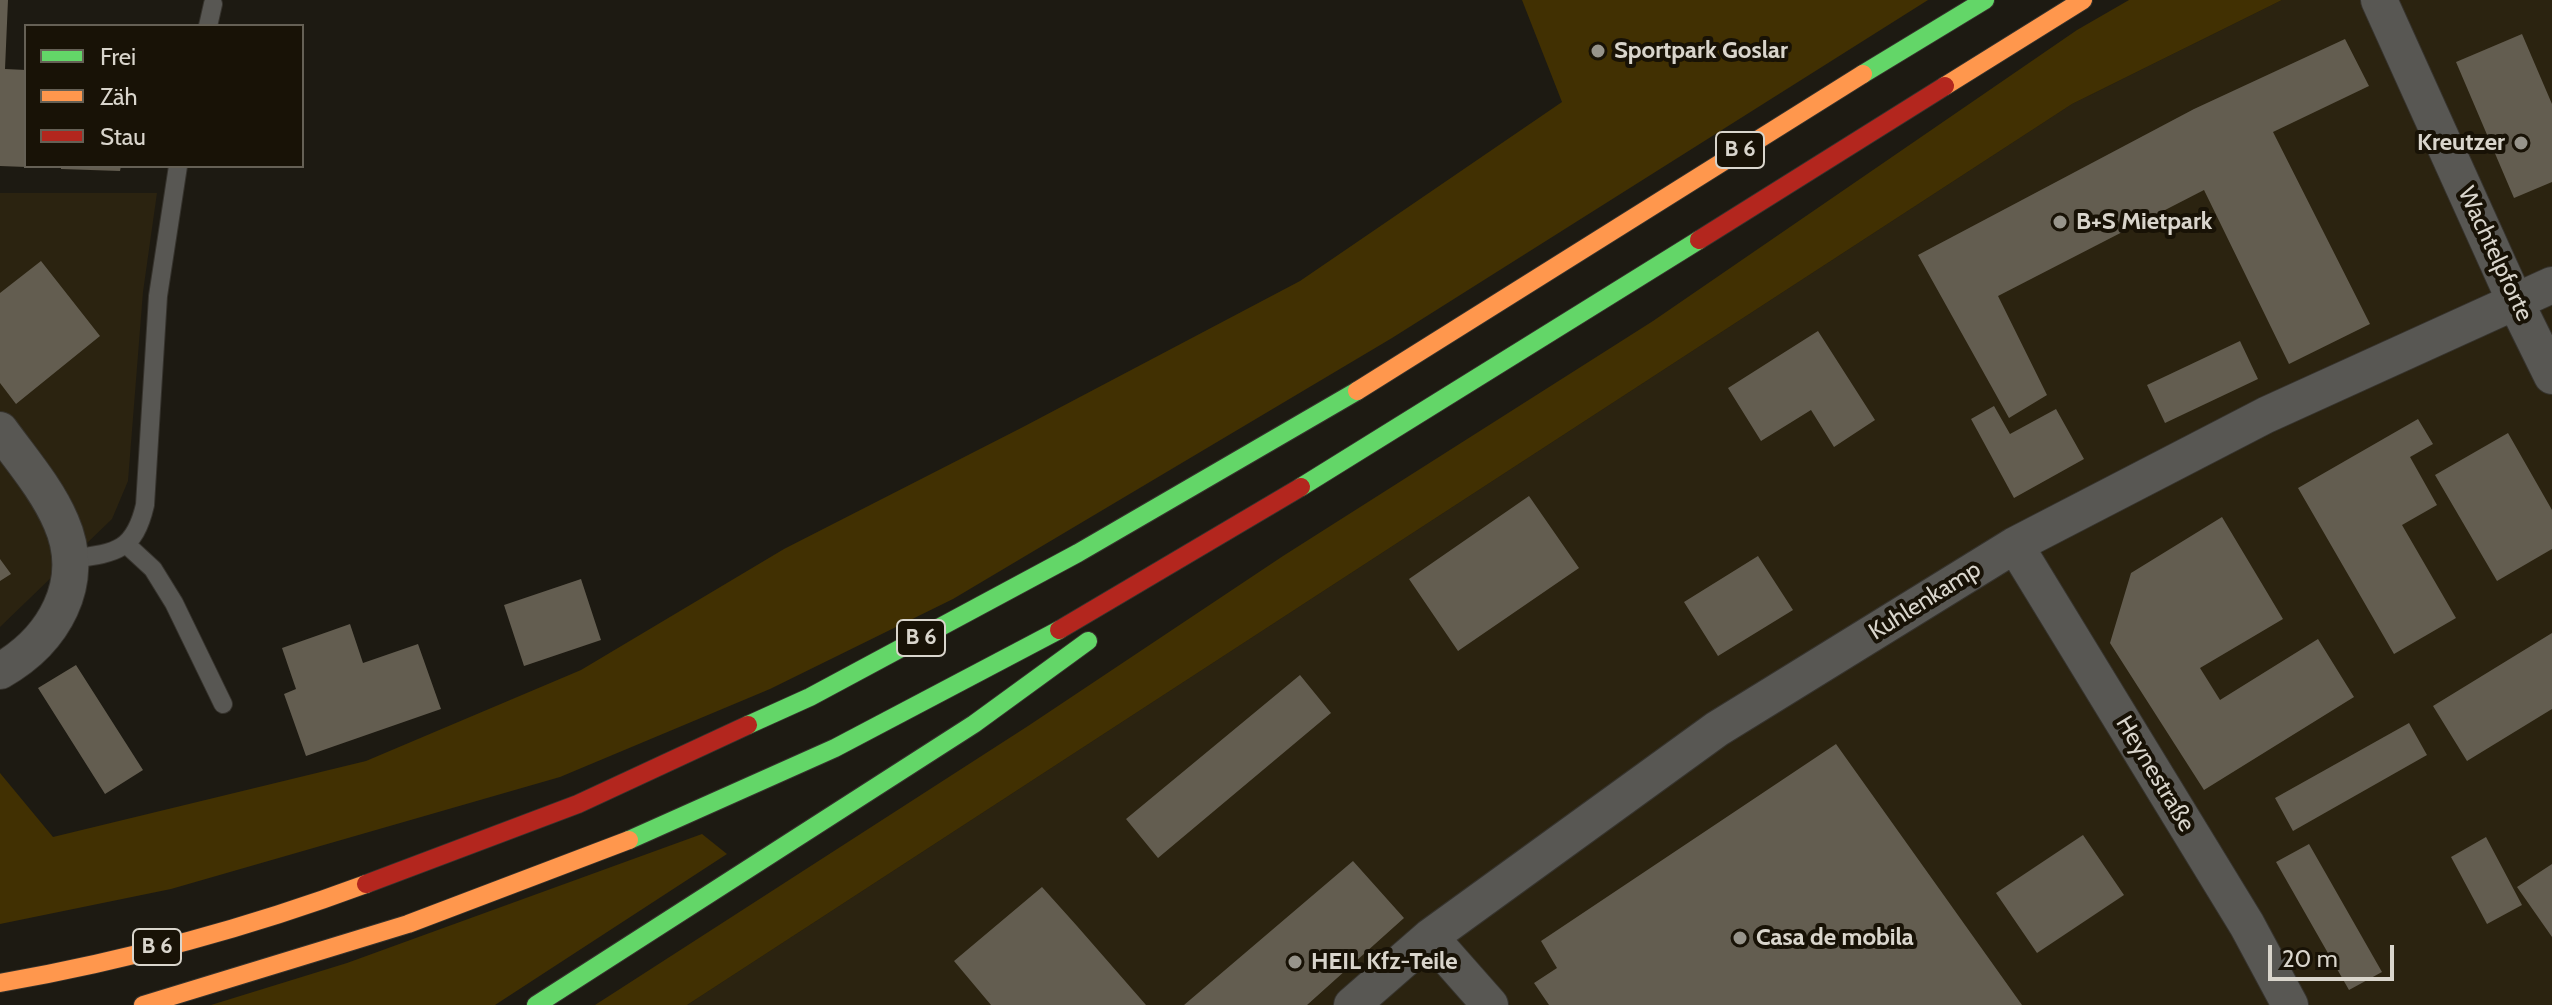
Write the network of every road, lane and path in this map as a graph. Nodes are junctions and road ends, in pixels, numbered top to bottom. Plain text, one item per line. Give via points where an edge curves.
1 (1985, 0) edge
2 (2083, 0) edge
3 (2379, 0) edge
4 (213, 4) dead end
5 (208, 24) edge
6 (178, 168) edge
7 (2552, 285) edge
8 (2515, 301) junction
9 (2552, 376) edge
10 (0, 430) edge
11 (1219, 537) junction
12 (127, 545) junction
13 (2015, 545) junction
14 (71, 559) junction
15 (1126, 612) dead end
16 (1102, 631) dead end
17 (0, 671) edge
18 (223, 704) dead end
19 (1430, 937) junction
20 (0, 983) edge
21 (143, 1005) edge
22 (536, 1005) edge
23 (1352, 1005) edge
24 (1490, 1005) edge
25 (2290, 1005) edge

1 - 20 highway, B 6 via 1339,402 1078,553 810,697 578,804 311,904 216,933
2 - 11 highway, B 6
3 - 8 street, Wachtelpforte
4 - 5 lane
6 - 12 lane via 158,296 145,505 140,527
7 - 8 street, Kuhlenkamp
8 - 9 street, Wachtelpforte
8 - 13 street, Kuhlenkamp via 2266,415
10 - 14 street via 62,523
11 - 15 highway
11 - 21 highway, B 6 via 946,691 715,804 498,893 370,938
12 - 14 lane
12 - 18 lane via 153,569 174,603
13 - 19 street, Kuhlenkamp via 1717,729
13 - 25 street, Heynestraße via 2247,925
14 - 17 street via 67,592 52,628 22,659
16 - 22 highway via 974,724
19 - 23 street, Kuhlenkamp
19 - 24 street

